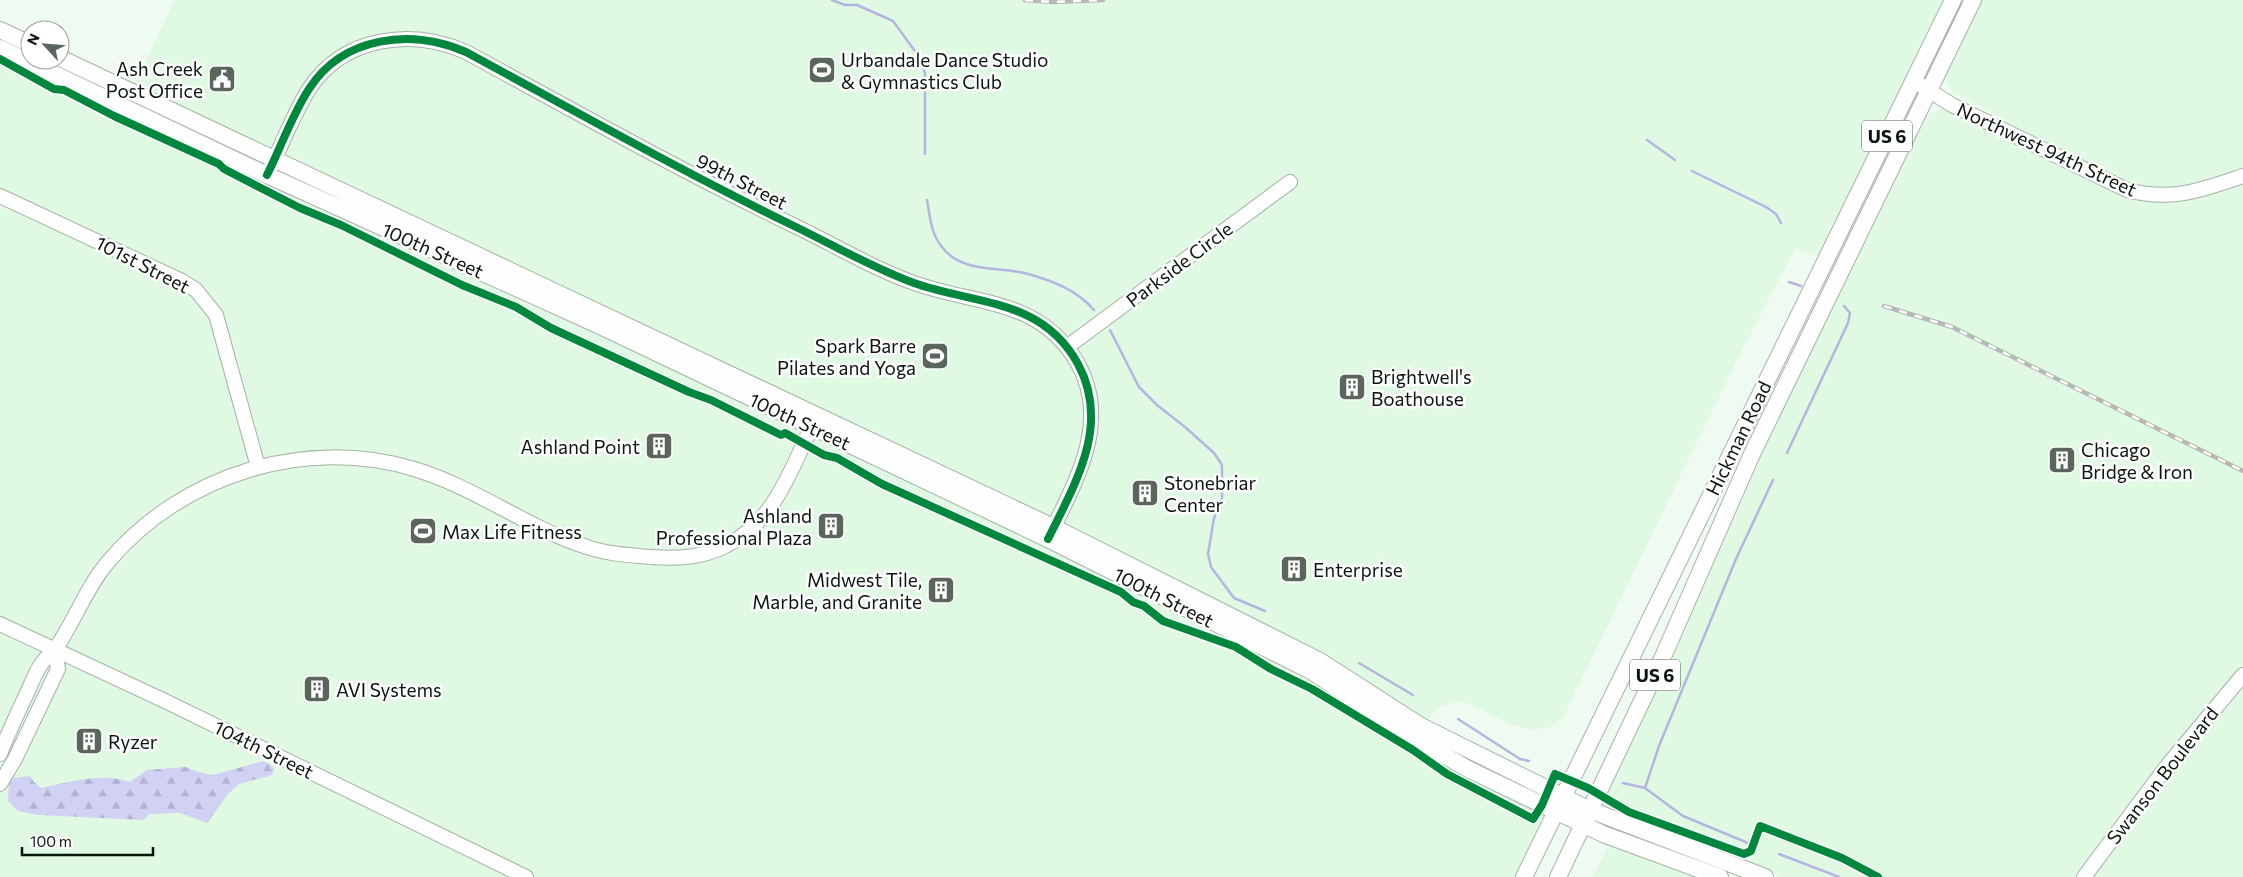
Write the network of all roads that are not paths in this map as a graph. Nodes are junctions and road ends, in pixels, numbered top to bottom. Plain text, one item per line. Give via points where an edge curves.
1 (1953, 0) edge
2 (1973, 0) edge
3 (0, 30) edge
4 (20, 39) edge
5 (0, 48) edge
6 (70, 63) edge
7 (1914, 81) junction
8 (1929, 90) junction
9 (274, 160) junction
10 (267, 175) junction
11 (2243, 176) edge
12 (1290, 182) dead end
13 (0, 196) edge
14 (1067, 347) junction
15 (815, 421) junction
16 (258, 467) junction
17 (1051, 533) junction
18 (0, 624) edge
19 (55, 650) junction
20 (2243, 675) edge
21 (0, 754) edge
22 (0, 784) edge
23 (1560, 804) junction
24 (1587, 818) junction
25 (522, 876) edge
26 (1758, 876) edge
27 (1524, 877) edge
28 (1558, 877) edge
29 (1720, 877) edge
30 (2084, 877) edge

1 - 7 main road, Hickman Road / US 6
2 - 8 main road, Hickman Road / US 6
3 - 4 main road
5 - 10 main road, 100th Street
6 - 9 main road, 100th Street
7 - 8 street, Northwest 94th Street
7 - 23 main road, Hickman Road / US 6
8 - 11 street, Northwest 94th Street via 1952,105 2127,190 2174,196
8 - 24 main road, Hickman Road / US 6 via 1752,454 1658,668
9 - 10 street, 99th Street
9 - 14 street, 99th Street via 309,89 340,58 380,41 398,38 433,40 466,52 724,192 888,272 938,291 1000,304 1030,316 1051,330
9 - 15 main road, 100th Street
10 - 15 main road, 100th Street
12 - 14 street, Parkside Circle
13 - 16 street, 101st Street via 182,281 207,302 216,316
14 - 17 street, 99th Street via 1084,379 1092,425 1084,463
15 - 16 street via 774,503 753,528 711,552 678,558 587,547 442,479 387,462 329,457
15 - 17 main road, 100th Street
16 - 19 street via 184,498 129,540 92,584
17 - 23 main road, 100th Street via 1311,672 1468,769
18 - 19 street, 104th Street
19 - 21 street via 41,663
19 - 22 street via 57,671
19 - 25 street, 104th Street
20 - 30 street, Swanson Boulevard via 2167,766
23 - 24 main road, 100th Street
23 - 27 main road, Hickman Road / US 6
24 - 26 main road
24 - 28 main road, Hickman Road / US 6
24 - 29 main road

